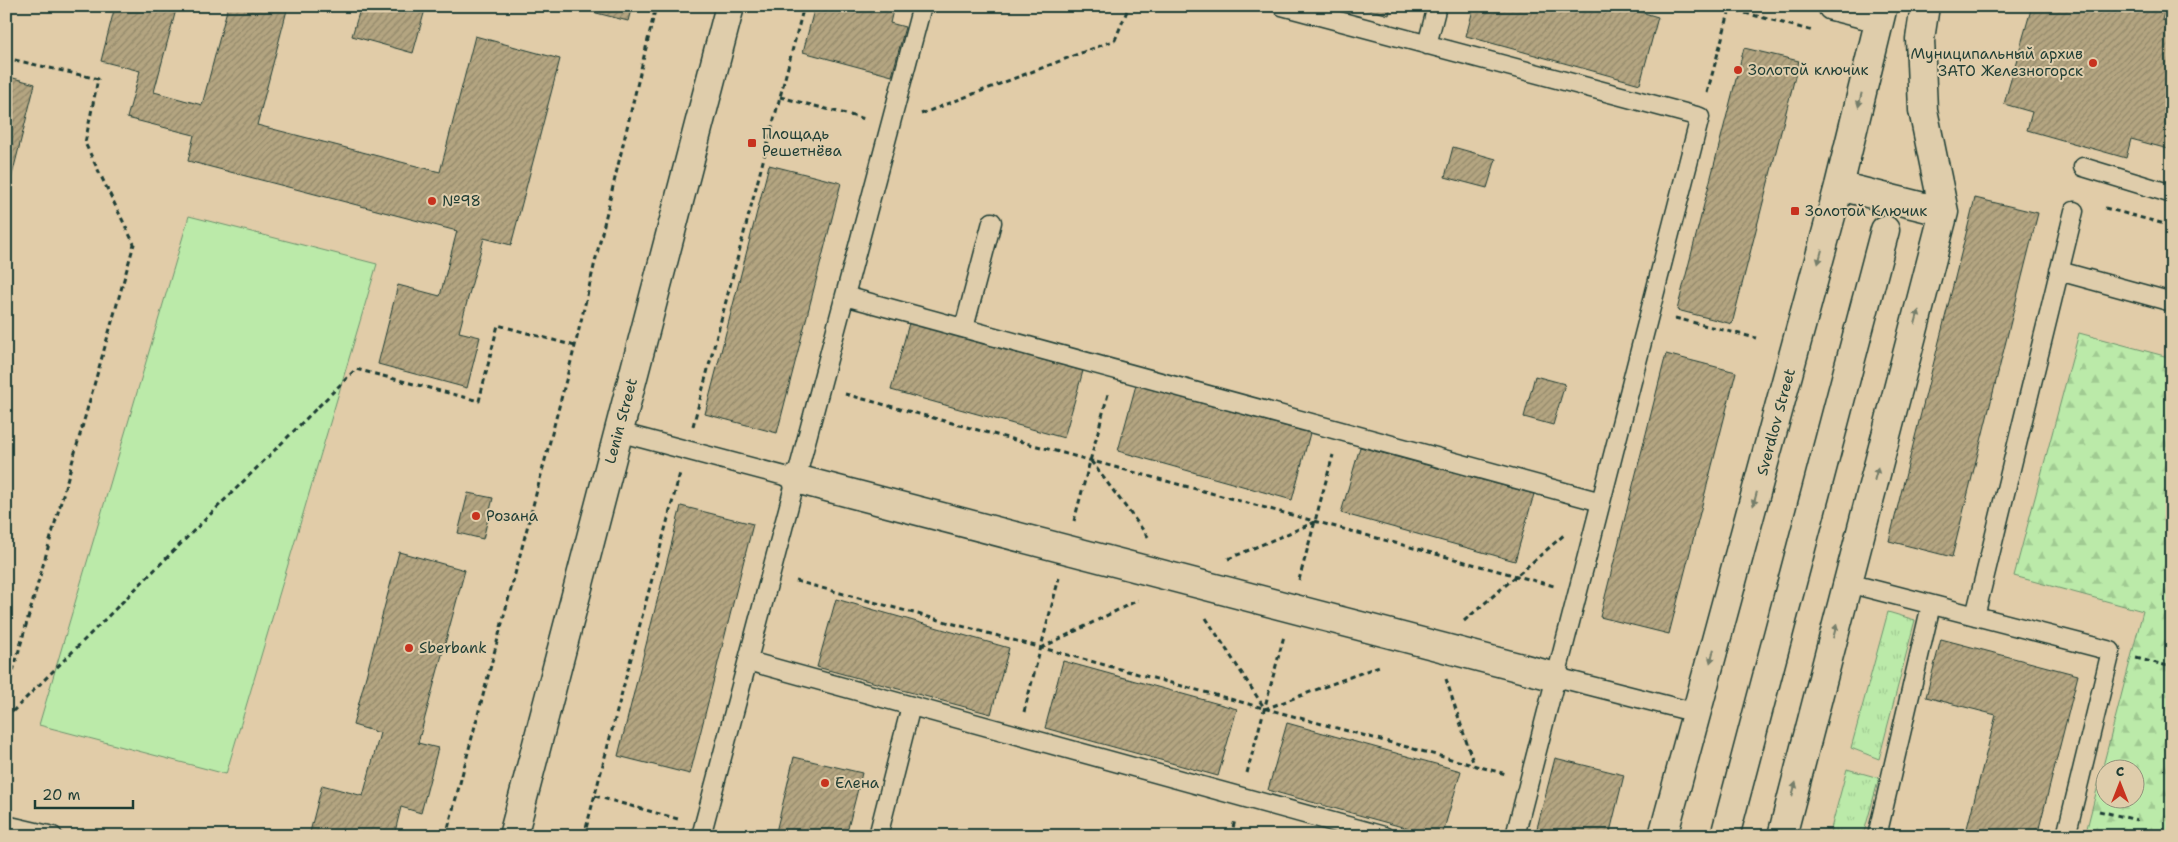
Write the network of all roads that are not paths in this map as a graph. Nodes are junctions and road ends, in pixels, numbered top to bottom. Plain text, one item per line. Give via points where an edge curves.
1 (730, 6) edge
2 (922, 6) edge
3 (1282, 6) edge
4 (1437, 6) edge
5 (1832, 6) edge
6 (1924, 6) edge
7 (1881, 12) edge
8 (1427, 44) junction
9 (2083, 167) dead end
10 (1839, 186) junction
11 (2172, 194) edge
12 (2074, 211) dead end
13 (1944, 212) junction
14 (992, 222) dead end
15 (1885, 230) dead end
16 (2059, 270) junction
17 (845, 296) junction
18 (2172, 302) edge
19 (964, 328) junction
20 (618, 432) junction
21 (796, 479) junction
22 (1601, 502) junction
23 (1848, 583) junction
24 (1931, 605) junction
25 (1975, 616) junction
26 (748, 661) junction
27 (1556, 677) junction
28 (911, 706) junction
29 (1697, 713) junction
30 (6, 825) edge
31 (703, 831) edge
32 (53, 836) edge
33 (513, 836) edge
34 (878, 836) edge
35 (1384, 836) edge
36 (1515, 836) edge
37 (1663, 836) edge
38 (1725, 836) edge
39 (1782, 836) edge
40 (1876, 836) edge
41 (2066, 836) edge

1 - 20 street, Lenin Street
2 - 17 lane
3 - 8 lane
4 - 8 lane
5 - 7 street
6 - 13 street via 1920,38 1922,110
7 -> 10 street, Sverdlov Street
8 - 22 lane via 1700,117
9 - 11 lane
10 - 13 street
10 -> 29 street, Sverdlov Street
12 - 16 lane
23 -> 13 street
14 - 19 lane
15 - 38 street
16 - 18 lane
16 - 25 lane
17 - 19 lane
17 - 21 lane
19 - 22 lane
20 - 21 lane
20 - 33 street, Lenin Street
21 - 26 lane
21 - 27 street
22 - 27 lane
23 - 24 lane
39 -> 23 street
24 - 25 lane
24 - 40 lane
25 - 41 lane via 2111,651
26 - 28 lane
26 - 31 lane
27 - 29 lane
27 - 36 lane
28 - 34 lane
28 - 35 lane
29 - 37 street, Sverdlov Street
30 - 32 lane

